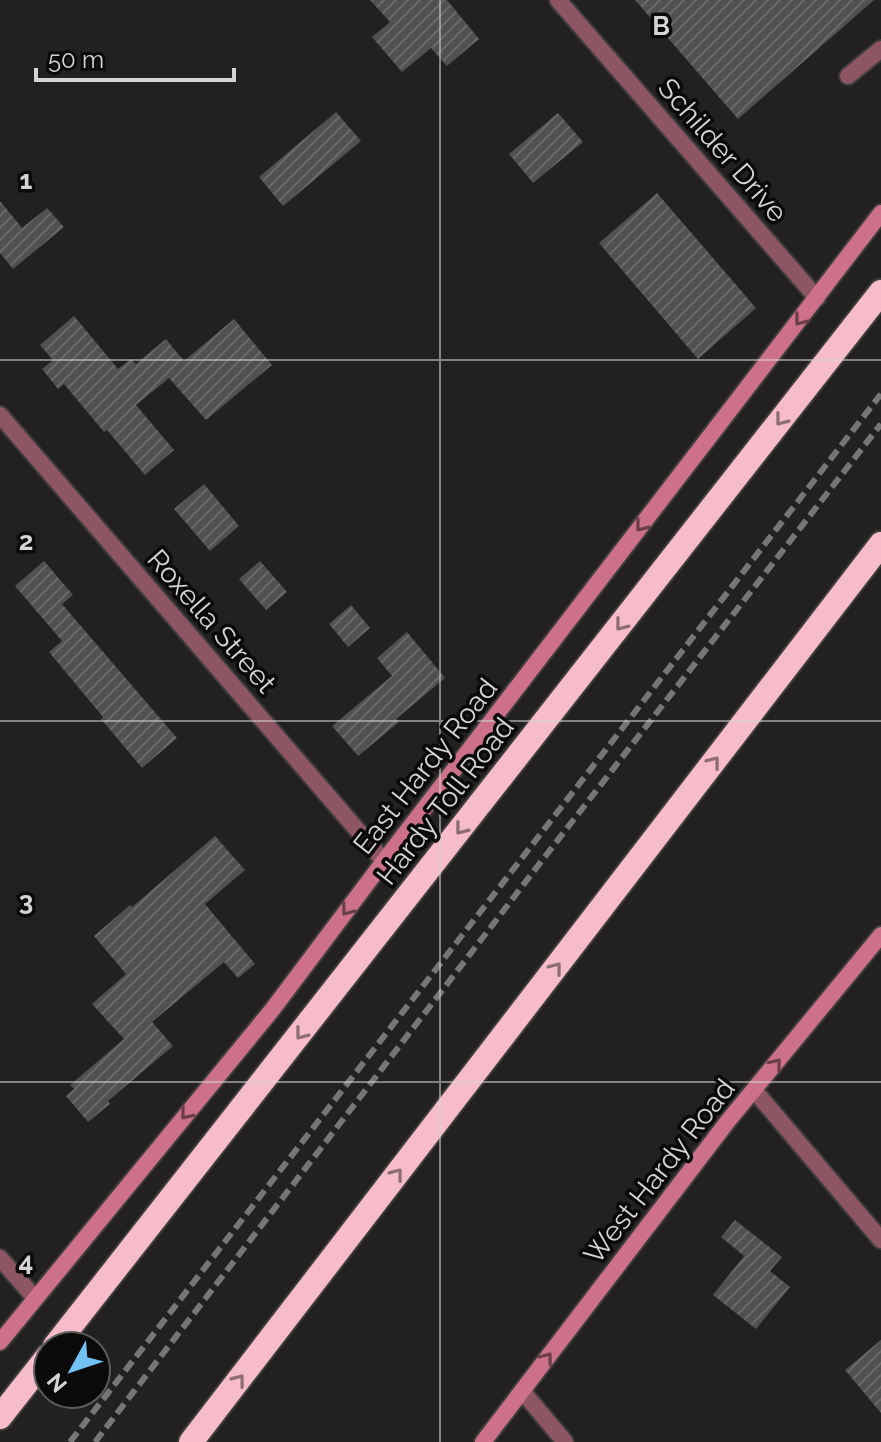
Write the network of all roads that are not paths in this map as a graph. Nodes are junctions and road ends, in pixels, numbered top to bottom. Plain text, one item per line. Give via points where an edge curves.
1 (558, 0) edge
2 (881, 49) edge
3 (848, 76) dead end
4 (881, 213) edge
5 (881, 292) edge
6 (817, 298) junction
7 (0, 415) edge
8 (881, 544) edge
9 (384, 861) junction
10 (881, 935) edge
11 (754, 1090) junction
12 (881, 1240) edge
13 (0, 1258) edge
14 (35, 1298) junction
15 (68, 1330) edge
16 (0, 1342) edge
17 (32, 1376) edge
18 (522, 1391) junction
19 (0, 1417) edge
20 (191, 1442) edge
21 (483, 1442) edge
22 (565, 1442) edge

1 - 6 street, Schilder Drive
2 - 3 street
4 - 6 main road, East Hardy Road
5 -> 15 highway, Hardy Toll Road
6 -> 9 main road, East Hardy Road
7 - 9 street, Roxella Street
20 -> 8 highway
9 -> 14 main road, East Hardy Road via 272,1010
11 -> 10 main road, West Hardy Road
11 - 12 street
18 -> 11 main road, West Hardy Road
13 - 14 street
14 - 16 main road, East Hardy Road
17 - 19 highway
18 - 21 main road, West Hardy Road
18 - 22 street

